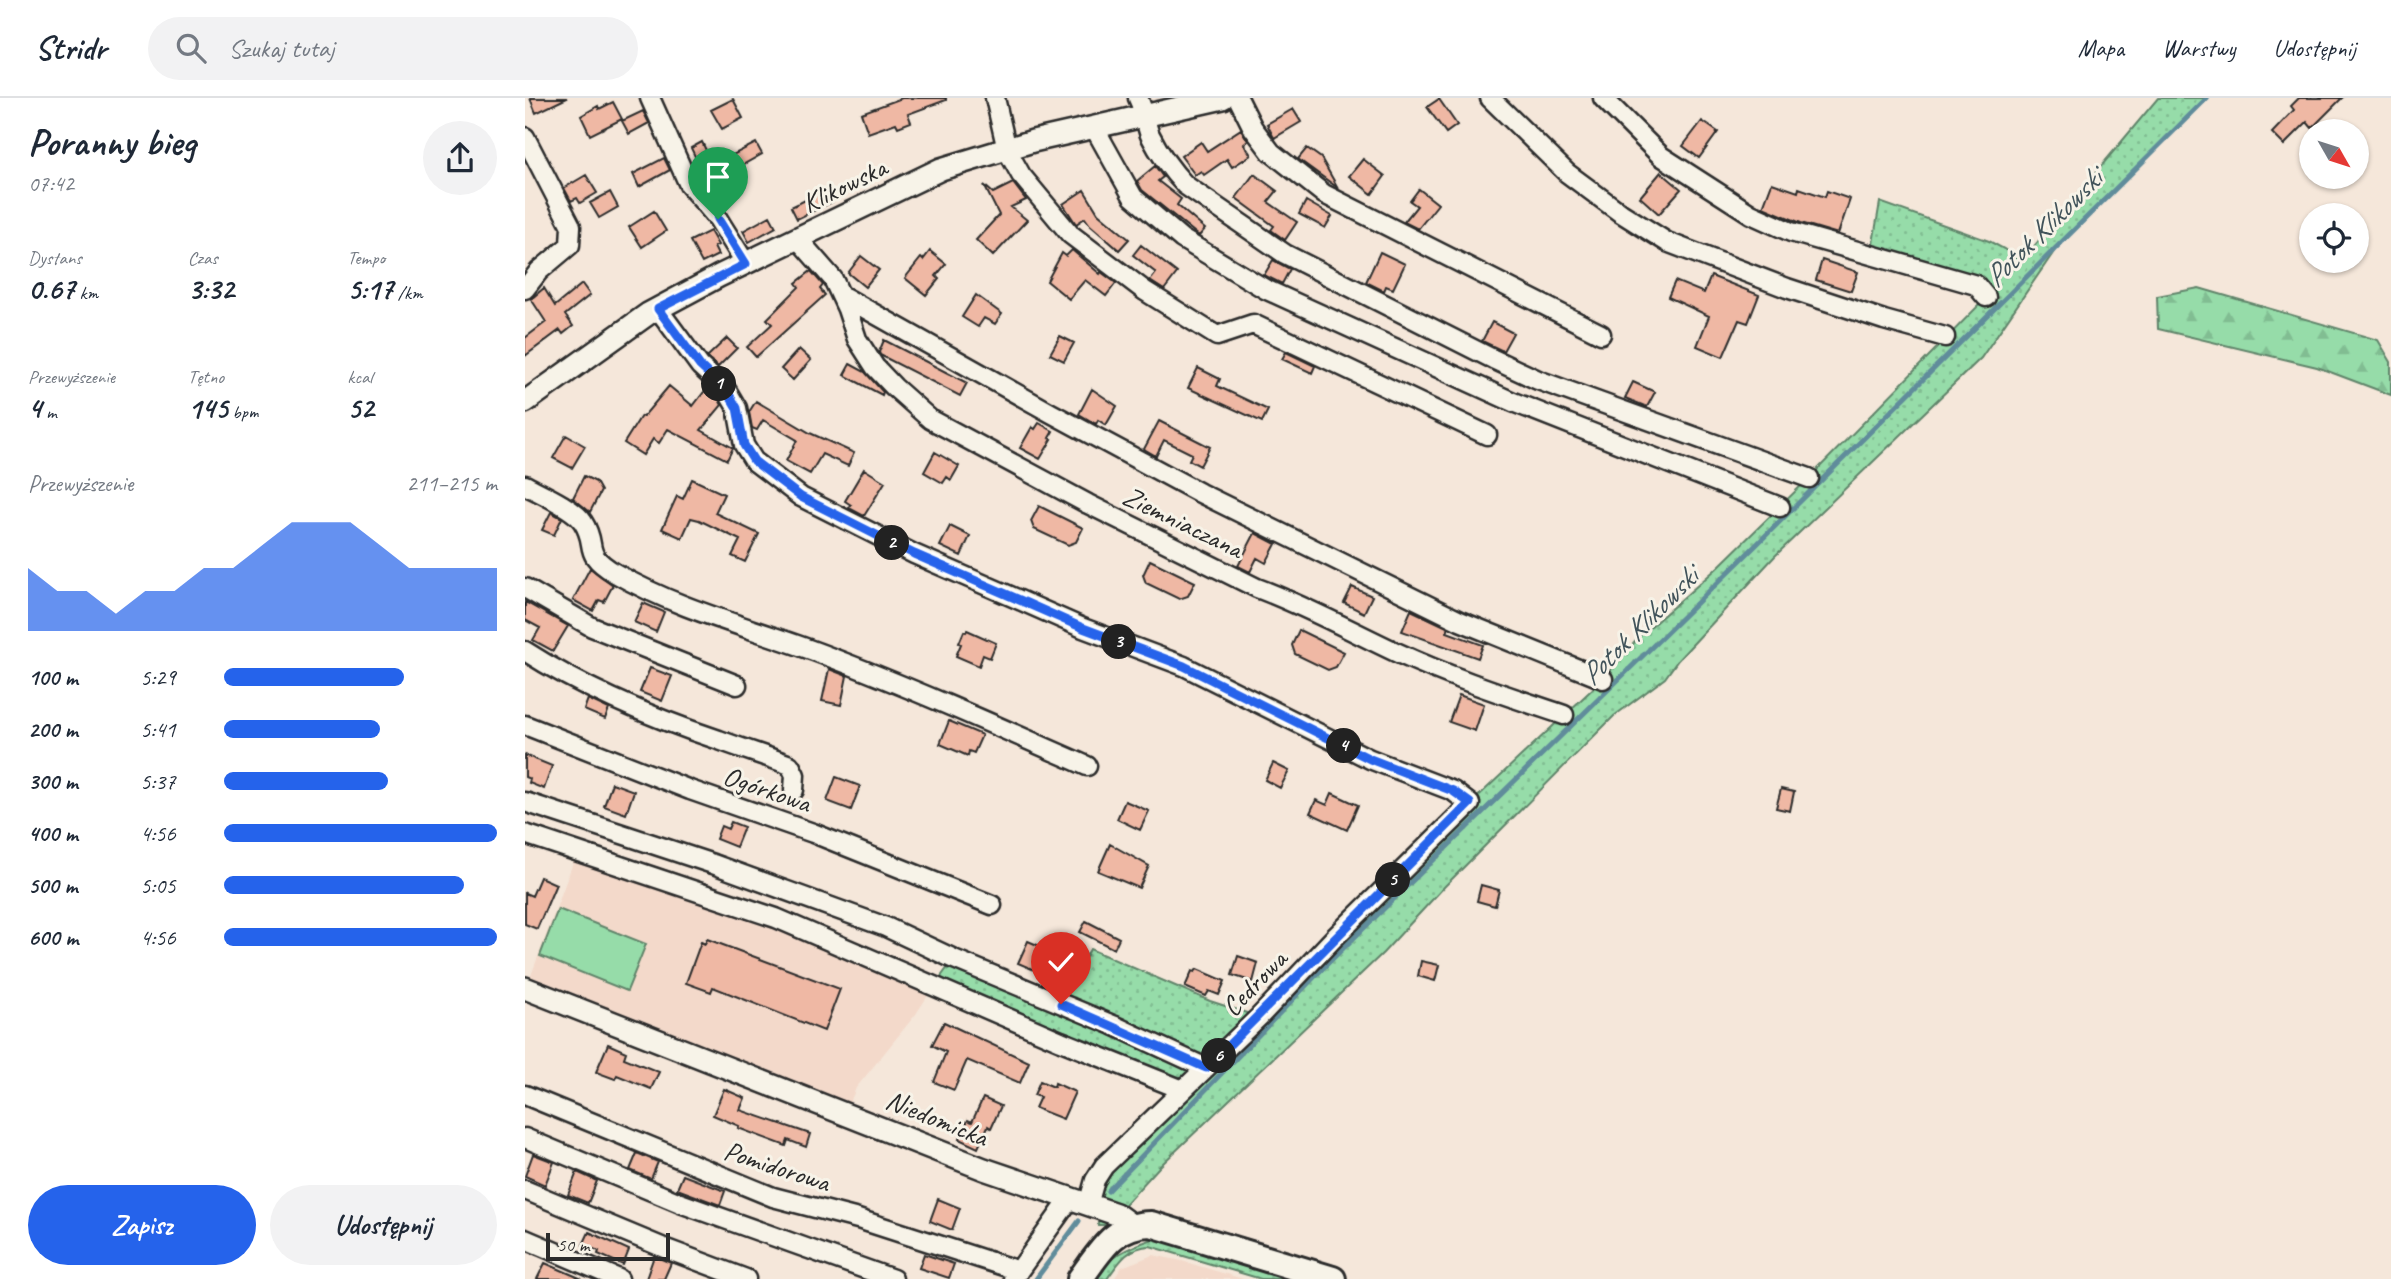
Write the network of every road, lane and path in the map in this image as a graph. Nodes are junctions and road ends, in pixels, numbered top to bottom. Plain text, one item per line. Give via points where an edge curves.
1 (650, 98) edge
2 (990, 98) edge
3 (1223, 98) edge
4 (1238, 98) edge
5 (1490, 98) edge
6 (1603, 98) edge
7 (1142, 107) edge
8 (1094, 127) junction
9 (525, 137) edge
10 (1007, 150) junction
11 (798, 239) junction
12 (746, 264) junction
13 (525, 289) edge
14 (841, 295) junction
15 (1986, 297) dead end
16 (658, 309) junction
17 (1601, 334) dead end
18 (1945, 337) dead end
19 (526, 399) edge
20 (1487, 435) dead end
21 (1809, 478) dead end
22 (525, 485) edge
23 (1780, 507) dead end
24 (525, 588) edge
25 (525, 651) edge
26 (1603, 679) dead end
27 (737, 685) dead end
28 (1564, 715) dead end
29 (525, 725) edge
30 (1087, 766) dead end
31 (794, 790) dead end
32 (525, 803) edge
33 (525, 834) edge
34 (992, 905) dead end
35 (525, 988) edge
36 (1206, 1068) junction
37 (1183, 1090) junction
38 (525, 1095) edge
39 (525, 1138) edge
40 (525, 1190) edge
41 (1079, 1202) junction
42 (1131, 1225) junction
43 (525, 1239) edge
44 (1016, 1275) edge
45 (619, 1279) edge
46 (746, 1279) edge
47 (893, 1279) edge
48 (1080, 1279) edge
49 (1333, 1279) edge

1 - 12 street via 689,185 718,219
2 - 10 street
3 - 7 street, Klikowska
4 - 17 street via 1271,152 1324,194
5 - 18 street via 1567,173 1667,242 1787,288
6 - 15 street via 1661,156 1751,214 1801,235 1976,285
7 - 8 street, Klikowska
7 - 21 street via 1149,132 1185,185 1285,254 1538,380
8 - 10 street, Klikowska
8 - 23 street via 1133,197 1182,239 1265,289 1513,402
9 - 13 street via 572,236 570,245
10 - 11 street, Klikowska via 941,169
10 - 20 street via 1021,175 1070,234 1145,291 1217,335 1253,324
11 - 12 street, Klikowska
11 - 14 street, Ziemniaczana
12 - 16 street, Klikowska
14 - 26 street, Ziemniaczana via 1200,493 1460,621
14 - 28 street, Ziemniaczana via 857,339 875,367 930,419 1257,588 1500,695
16 - 19 street, Klikowska
16 - 36 street, Cedrowa via 700,366 727,391 737,408 744,445 754,461 801,497 914,554 1083,628 1184,666 1370,759 1453,791 1470,803
22 - 30 street via 581,519 596,560 615,573 676,603 821,653
24 - 27 street via 592,627
25 - 31 street via 624,702 790,765
29 - 34 street, Ogórkowa
32 - 36 street via 887,927
33 - 37 street via 776,918
35 - 41 street, Niedomicka via 972,1165
36 - 37 street, Cedrowa
37 - 41 street, Cedrowa via 1104,1166
38 - 44 street, Pomidorowa via 773,1197 858,1219
39 - 47 street via 680,1203
40 - 46 street
41 - 42 street, Niedomicka via 1119,1215
41 - 44 street, Cedrowa
42 - 48 main road via 1110,1240
42 - 49 main road, Niedomicka via 1151,1224
43 - 45 street

